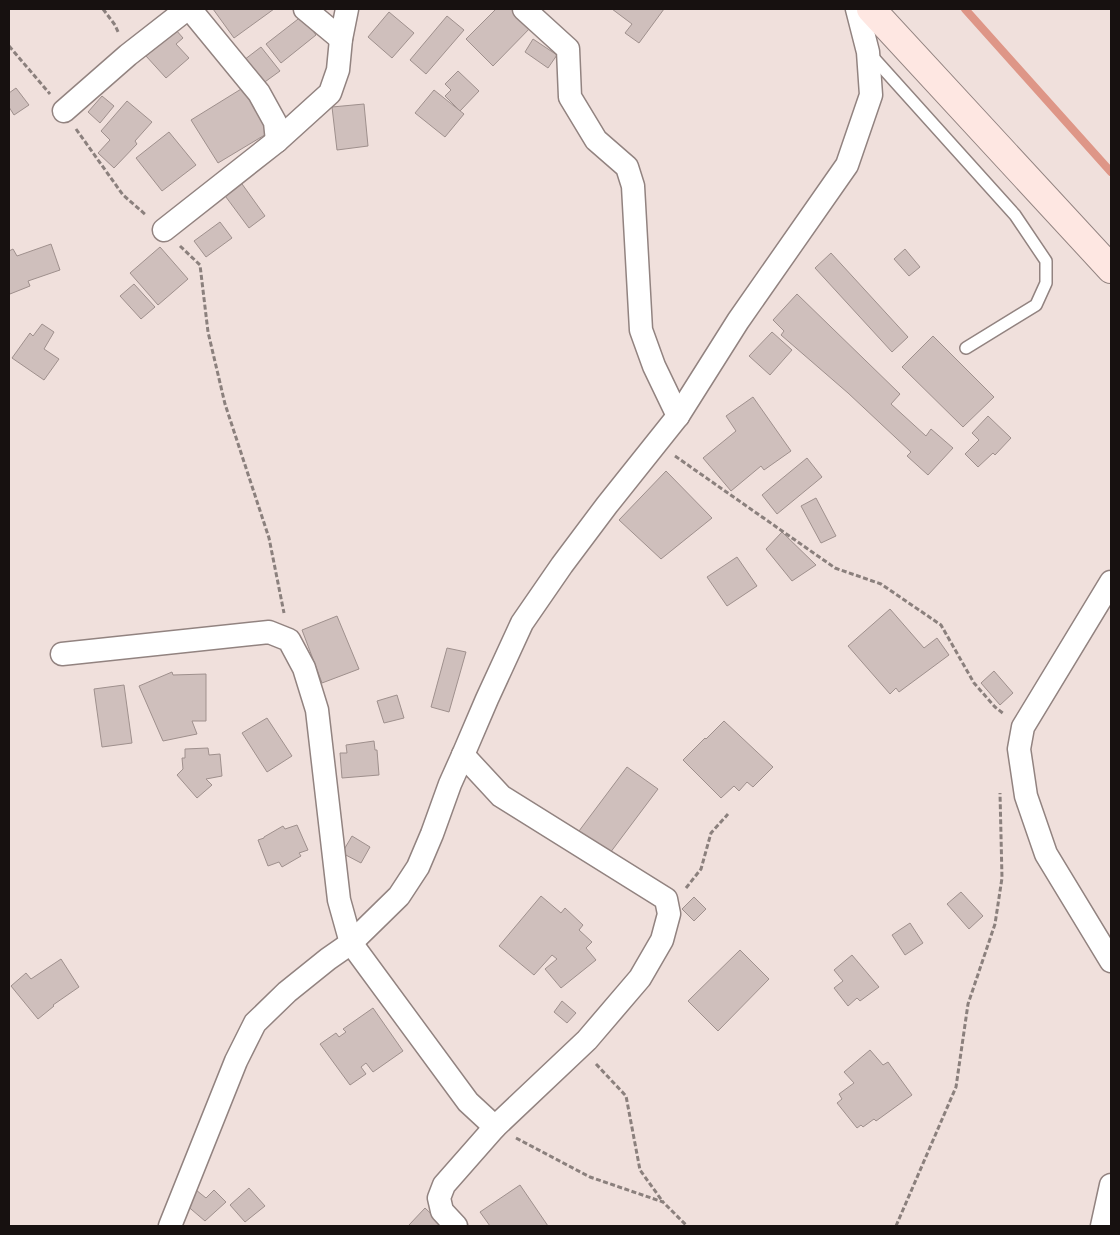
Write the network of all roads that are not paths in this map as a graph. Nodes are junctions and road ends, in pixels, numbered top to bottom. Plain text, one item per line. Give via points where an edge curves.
1 (189, 9) edge
2 (304, 9) edge
3 (347, 9) edge
4 (524, 9) edge
5 (857, 9) edge
6 (871, 9) edge
7 (341, 39) junction
8 (868, 52) junction
9 (64, 111) road end
10 (278, 141) junction
11 (164, 230) road end
12 (1111, 269) edge
13 (966, 348) dead end
14 (678, 416) junction
15 (1111, 582) edge
16 (62, 654) dead end
17 (463, 755) junction
18 (351, 943) junction
19 (1111, 961) edge
20 (495, 1127) junction
21 (1111, 1185) edge
22 (170, 1226) edge
23 (456, 1226) edge
24 (1102, 1226) edge

1 - 9 street via 128,55
1 - 10 street via 259,93 276,122
2 - 7 street
3 - 7 street
4 - 14 street via 568,49 570,97 596,140 627,167 633,186 641,330
5 - 8 street
6 - 12 main road
7 - 10 street via 338,70 330,93
8 - 13 lane via 1015,214 1046,261 1046,283 1036,306
8 - 14 street via 871,96 847,165 738,320
10 - 11 street
14 - 17 street via 607,505 522,624
15 - 19 street via 1023,728 1019,749 1026,796 1046,854
16 - 18 street via 269,632 289,640 304,668 317,710 339,900
17 - 18 street via 418,867 399,896
17 - 20 street via 501,796 666,899 669,914 662,940 640,978 587,1040
18 - 20 street via 468,1102
18 - 22 street via 287,992 256,1024 236,1061
20 - 23 street via 444,1185 439,1198 442,1211
21 - 24 street

